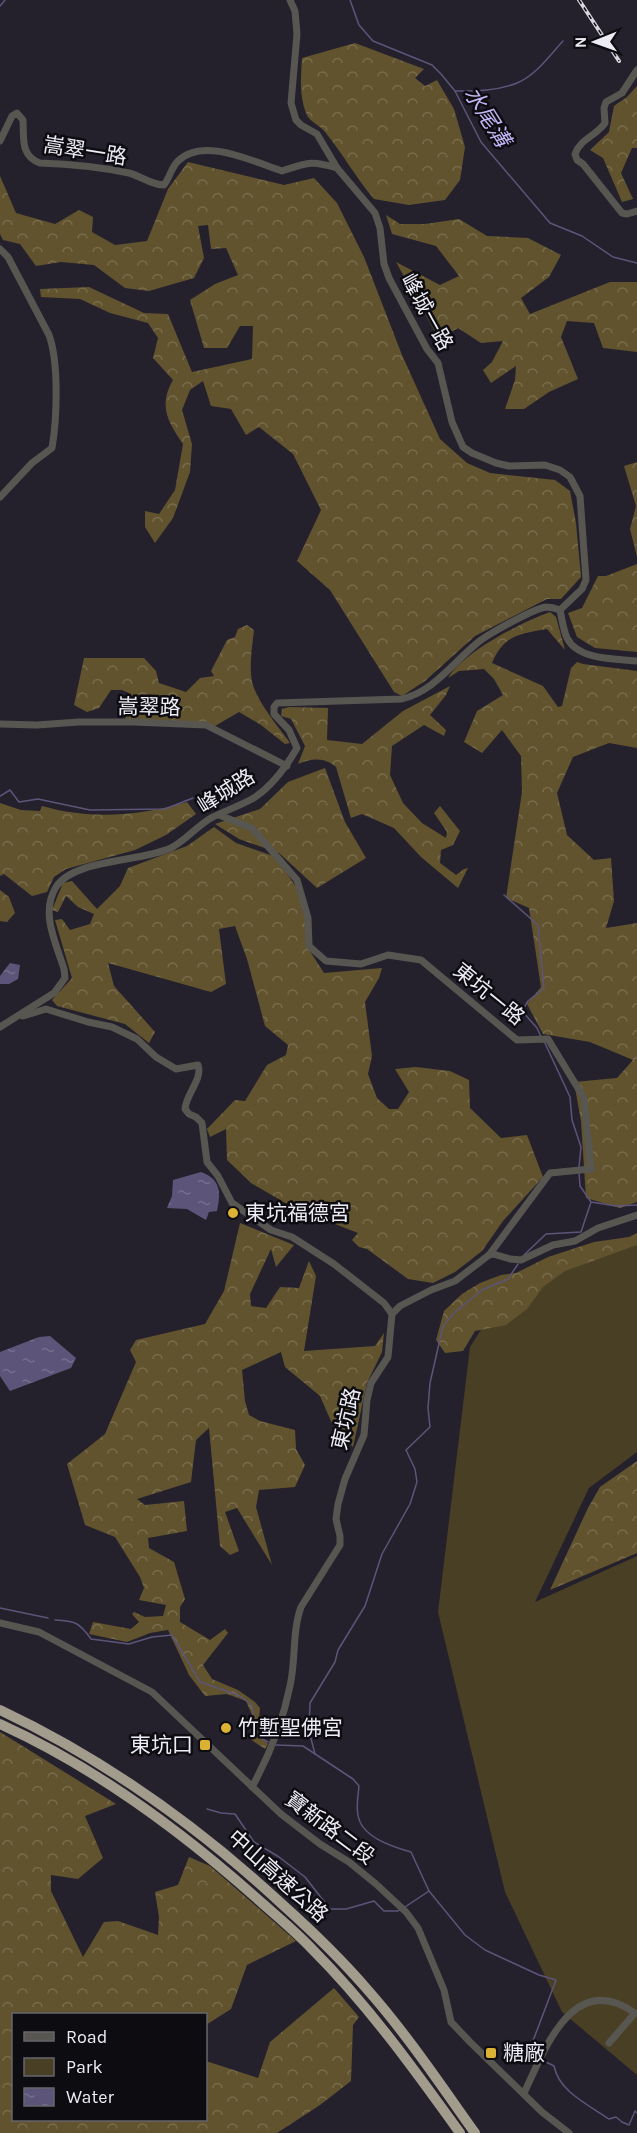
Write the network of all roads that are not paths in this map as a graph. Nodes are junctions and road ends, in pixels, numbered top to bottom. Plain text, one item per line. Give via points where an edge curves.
1 (290, 0) edge
2 (637, 70) edge
3 (0, 141) edge
4 (337, 168) junction
5 (637, 211) edge
6 (0, 249) edge
7 (0, 497) edge
8 (560, 610) junction
9 (637, 661) edge
10 (0, 724) edge
11 (287, 766) junction
12 (219, 815) junction
13 (15, 1019) junction
14 (0, 1027) edge
15 (637, 1215) edge
16 (489, 1255) junction
17 (392, 1314) junction
18 (0, 1623) edge
19 (0, 1710) edge
20 (0, 1724) edge
21 (252, 1787) junction
22 (609, 2043) dead end
23 (524, 2093) junction
24 (460, 2133) edge
25 (475, 2133) edge
26 (569, 2133) edge

1 - 4 street, 峰城一路 via 297,34 293,112 301,125 323,141
2 - 5 street via 622,93 606,102 605,123 582,142 575,154 621,213
3 - 4 street, 嵩翠一路 via 17,113 23,120 23,141 33,160 108,169 157,185 164,185 179,159 201,151 219,150 282,171 313,162
4 - 8 street, 峰城一路 via 375,213 389,278 438,363 452,422 463,447 496,463 544,465 560,470 577,487 586,580
6 - 7 street via 8,257 53,347 54,422 52,448
8 - 9 street via 571,645 584,653
8 - 11 street via 539,609 483,638 412,697 277,703 274,714 289,730 297,747
10 - 11 street, 嵩翠路 via 206,725
11 - 12 street, 峰城路 via 255,797
12 - 13 street, 峰城路 via 172,847 88,868 69,874 60,882 48,908 48,918 65,978 54,993
12 - 16 street, 東坑一路 via 252,828 297,880 308,918 309,946 326,961 361,963 388,955 420,960 517,1040 548,1039 584,1098 591,1169 550,1173
13 - 14 street, 峰城路
13 - 17 street via 46,1009 60,1012 127,1033 176,1069 198,1065 200,1069 185,1109 202,1124 207,1162 232,1203 271,1230 292,1237 334,1264 384,1303
15 - 16 street via 521,1260
16 - 17 street via 455,1281 400,1306
17 - 21 street, 東坑路 via 388,1357 371,1383 364,1435 338,1504 340,1545 301,1607 290,1686 272,1743
18 - 21 street, 寶新路二段 via 39,1632 152,1692
19 - 25 highway, 中山高速公路 via 116,1775 191,1826 243,1868 366,1988
20 - 24 highway, 中山高速公路 via 99,1777 222,1867 336,1974 394,2042
21 - 23 street, 寶新路二段 via 304,1832 350,1862 406,1912 418,1928 440,1980 452,2022
22 - 23 street via 635,2013 623,2005 586,2002 553,2032
23 - 26 street, 寶新路二段

